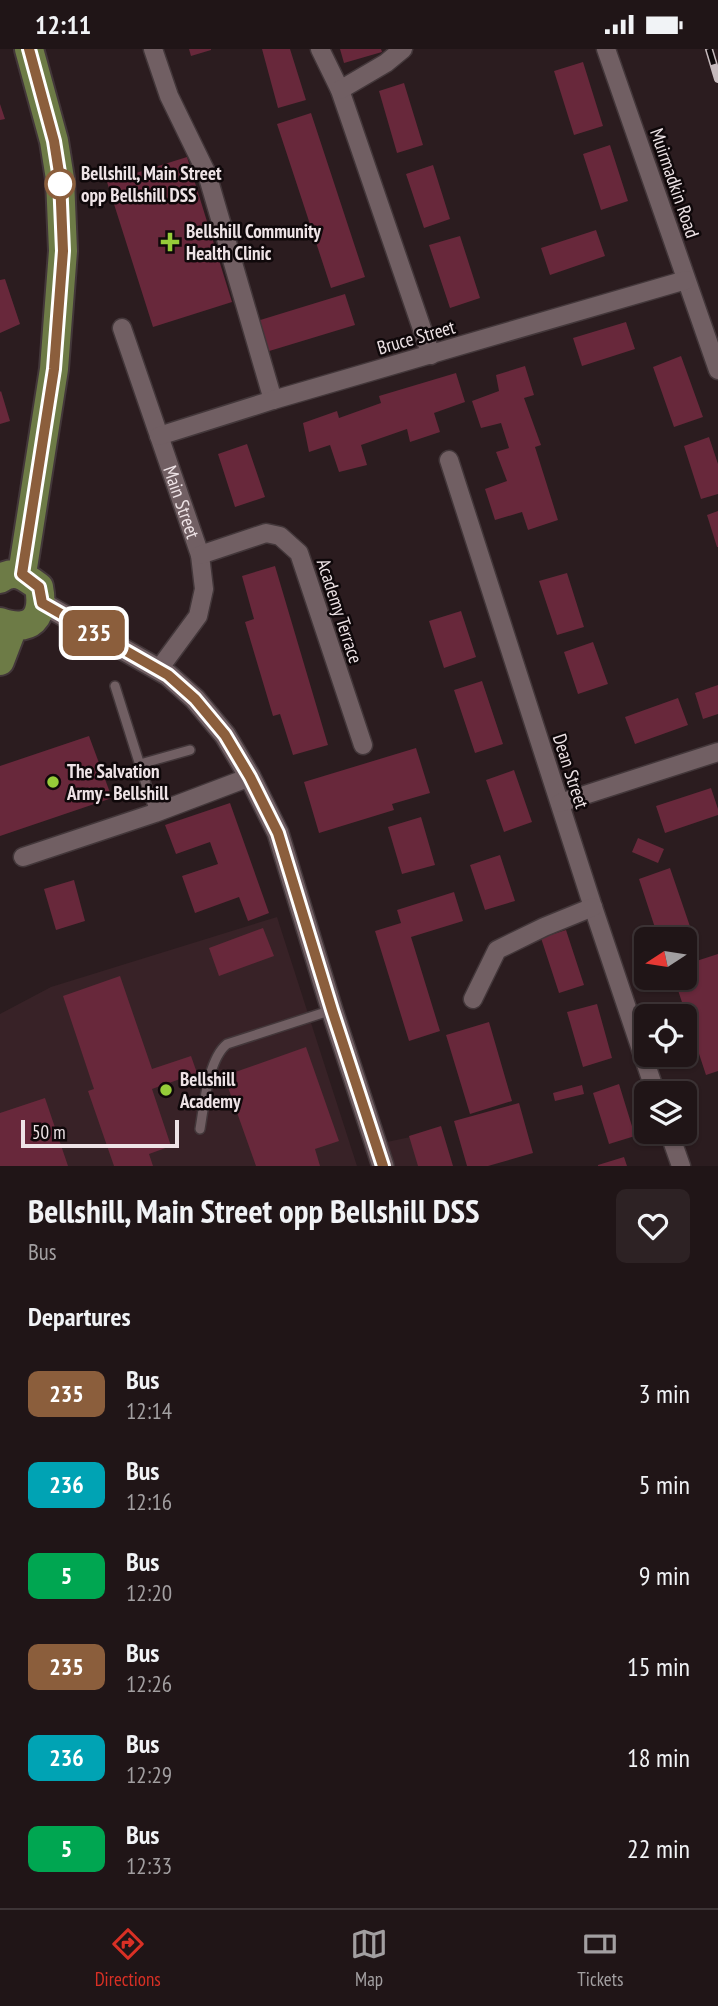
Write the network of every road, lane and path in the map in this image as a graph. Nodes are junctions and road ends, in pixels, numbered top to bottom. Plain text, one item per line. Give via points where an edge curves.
1 (29, 49) edge
2 (153, 49) edge
3 (320, 49) edge
4 (403, 49) edge
5 (606, 49) edge
6 (340, 90) junction
7 (686, 280) junction
8 (122, 328) dead end
9 (431, 355) junction
10 (718, 370) edge
11 (273, 400) junction
12 (159, 436) junction
13 (449, 460) dead end
14 (200, 555) junction
15 (11, 577) edge
16 (42, 603) junction
17 (7, 625) edge
18 (0, 661) edge
19 (159, 669) junction
20 (115, 686) dead end
21 (363, 745) dead end
22 (190, 750) dead end
23 (718, 752) edge
24 (140, 764) junction
25 (250, 777) junction
26 (560, 803) junction
27 (155, 813) junction
28 (23, 857) dead end
29 (593, 907) junction
30 (473, 999) dead end
31 (332, 1010) junction
32 (652, 1081) edge
33 (200, 1129) dead end
34 (673, 1144) edge
35 (383, 1166) edge
36 (681, 1166) edge

1 - 15 main road via 54,141 63,251 54,369
2 - 11 street via 169,96 207,174
3 - 6 street
4 - 6 street
5 - 7 street, Muirmadkin Road
6 - 9 street
7 - 9 street, Bruce Street
7 - 10 street, Muirmadkin Road
8 - 12 street, Main Street
9 - 11 street, Bruce Street
11 - 12 street, Bruce Street
12 - 14 street, Main Street
13 - 26 street, Dean Street
14 - 19 street, Main Street via 204,589 198,615
14 - 21 street, Academy Terrace via 266,533 280,536 299,553
15 - 16 main road via 39,587
16 - 17 main road via 27,625
16 - 19 street
17 - 18 main road
19 - 25 street via 195,699 225,735
20 - 24 lane
22 - 24 lane
23 - 26 street
24 - 27 lane
25 - 27 street
25 - 31 street via 278,833
26 - 29 street, Dean Street
27 - 28 street
29 - 30 street via 497,950
29 - 32 street, Dean Street
31 - 33 lane via 222,1048 207,1089
31 - 35 street
34 - 36 street

